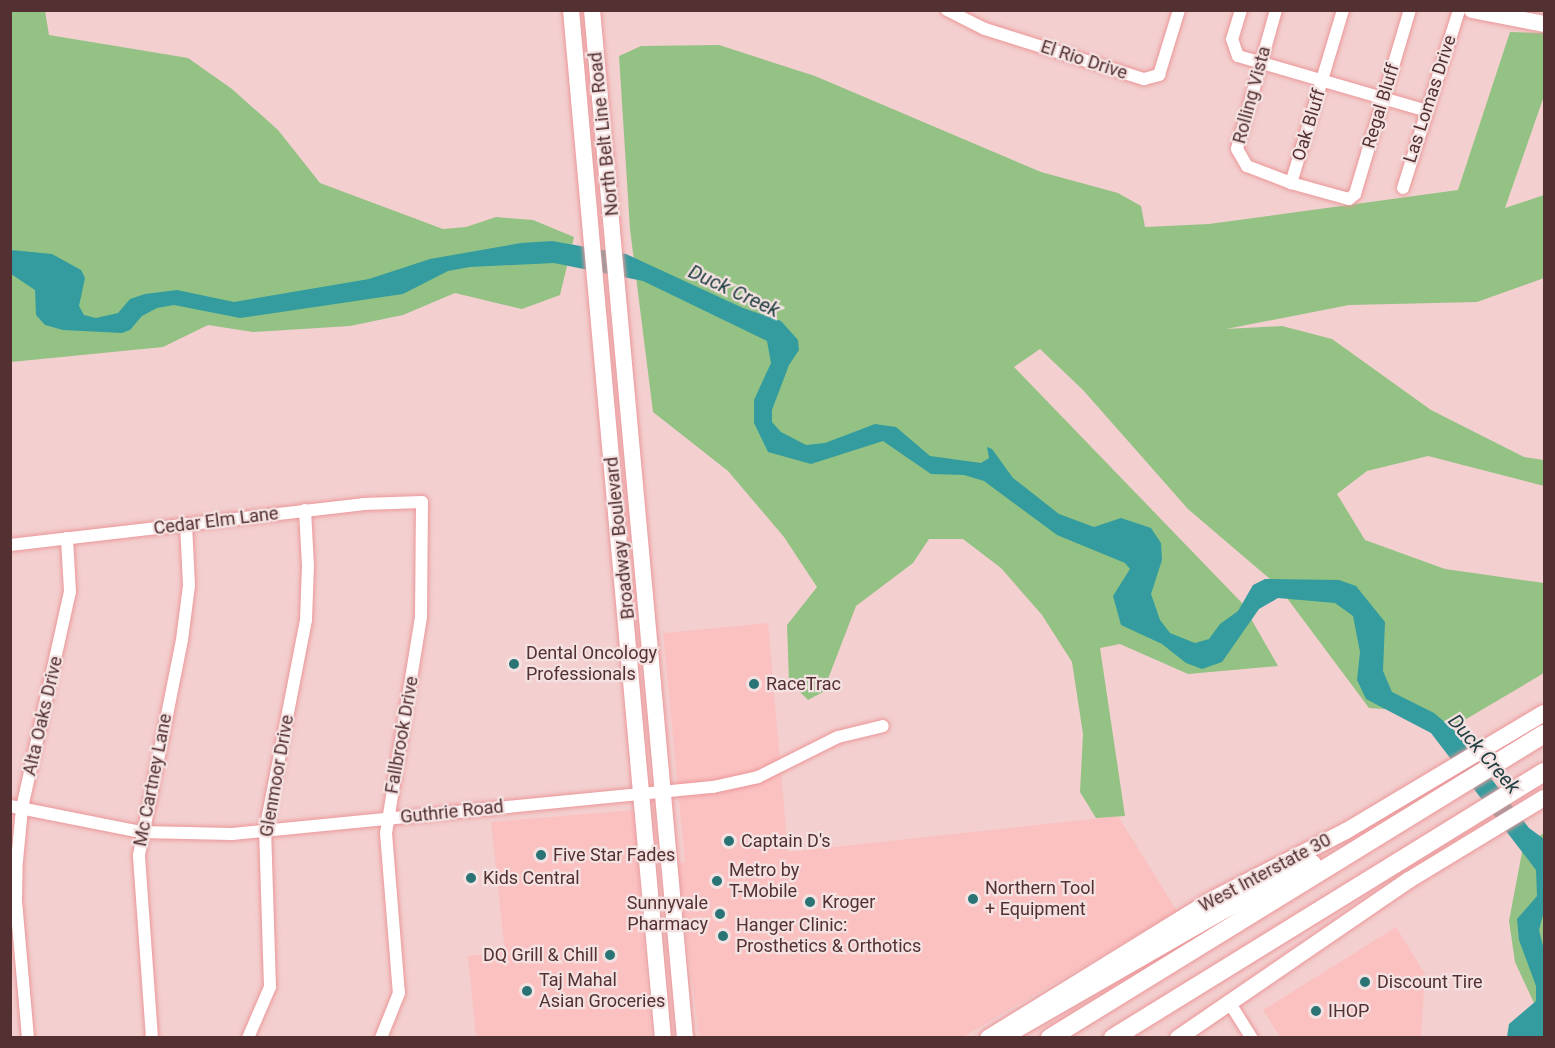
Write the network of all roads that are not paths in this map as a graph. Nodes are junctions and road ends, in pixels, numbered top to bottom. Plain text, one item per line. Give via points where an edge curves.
1 (571, 10) edge
2 (592, 10) edge
3 (946, 10) edge
4 (1179, 10) edge
5 (1240, 10) edge
6 (1276, 10) edge
7 (1343, 10) edge
8 (1410, 10) edge
9 (1459, 10) edge
10 (1472, 10) edge
11 (1545, 24) edge
12 (1260, 62) junction
13 (1323, 80) junction
14 (1384, 98) junction
15 (1427, 111) junction
16 (1292, 183) junction
17 (1402, 188) dead end
18 (1349, 199) joint
19 (594, 254) joint
20 (616, 257) joint
21 (422, 502) joint
22 (305, 510) junction
23 (186, 524) junction
24 (67, 538) junction
25 (10, 545) edge
26 (651, 648) junction
27 (630, 649) junction
28 (1542, 725) edge
29 (883, 726) dead end
30 (1545, 772) edge
31 (663, 792) junction
32 (642, 794) junction
33 (1545, 798) edge
34 (16, 807) edge
35 (388, 819) junction
36 (265, 831) junction
37 (141, 832) junction
38 (1372, 839) junction
39 (1211, 978) junction
40 (1231, 1005) junction
41 (685, 1033) edge
42 (663, 1034) edge
43 (28, 1038) edge
44 (152, 1038) edge
45 (248, 1038) edge
46 (381, 1038) edge
47 (988, 1038) edge
48 (1000, 1038) edge
49 (1050, 1038) edge
50 (1113, 1038) edge
51 (1132, 1038) edge
52 (1178, 1038) edge
53 (1252, 1038) edge

1 - 19 main road, North Belt Line Road
2 - 20 main road, North Belt Line Road
3 - 4 street, El Rio Drive via 985,29 1144,79 1159,75
5 - 12 street via 1232,39 1238,56
6 - 12 street, Rolling Vista
7 - 13 street, Oak Bluff
8 - 14 street, Regal Bluff
9 - 15 street, Las Lomas Drive
10 - 11 main road
12 - 13 street
12 - 16 street, Rolling Vista via 1238,141 1238,157 1247,166
13 - 14 street
13 - 16 street, Oak Bluff
14 - 15 street
14 - 18 street, Regal Bluff via 1355,194
15 - 17 street, Las Lomas Drive
16 - 18 street, Oak Bluff
19 - 27 main road, Broadway Boulevard
20 - 26 main road, Broadway Boulevard
21 - 22 street, Cedar Elm Lane
21 - 35 street, Fallbrook Drive via 421,617
22 - 23 street, Cedar Elm Lane
22 - 36 street, Glenmoor Drive via 306,620
23 - 24 street, Cedar Elm Lane
23 - 37 street, Mc Cartney Lane via 189,585 182,640
24 - 25 street, Cedar Elm Lane
24 - 34 street, Alta Oaks Drive via 70,592
26 - 27 main road
26 - 31 main road, Broadway Boulevard
27 - 32 main road, Broadway Boulevard
28 - 38 highway
28 - 47 main road, West Interstate 30 via 1213,900
29 - 31 street, Guthrie Road via 838,738 758,777
30 - 39 highway
31 - 32 street, Guthrie Road
31 - 41 main road, Broadway Boulevard
32 - 35 street, Guthrie Road
32 - 42 main road, Broadway Boulevard
33 - 40 main road via 1409,880
34 - 37 street, Guthrie Road
34 - 43 street, Alta Oaks Drive via 16,900
35 - 36 street, Guthrie Road
35 - 46 street, Fallbrook Drive via 399,993
36 - 37 street, Guthrie Road via 201,835
36 - 45 street, Glenmoor Drive via 271,975 263,1007
37 - 44 street, Mc Cartney Lane via 139,855
38 - 48 highway via 1306,866 1219,912
38 - 49 highway
39 - 50 highway
39 - 51 highway
40 - 52 main road
40 - 53 street
41 - 42 main road

